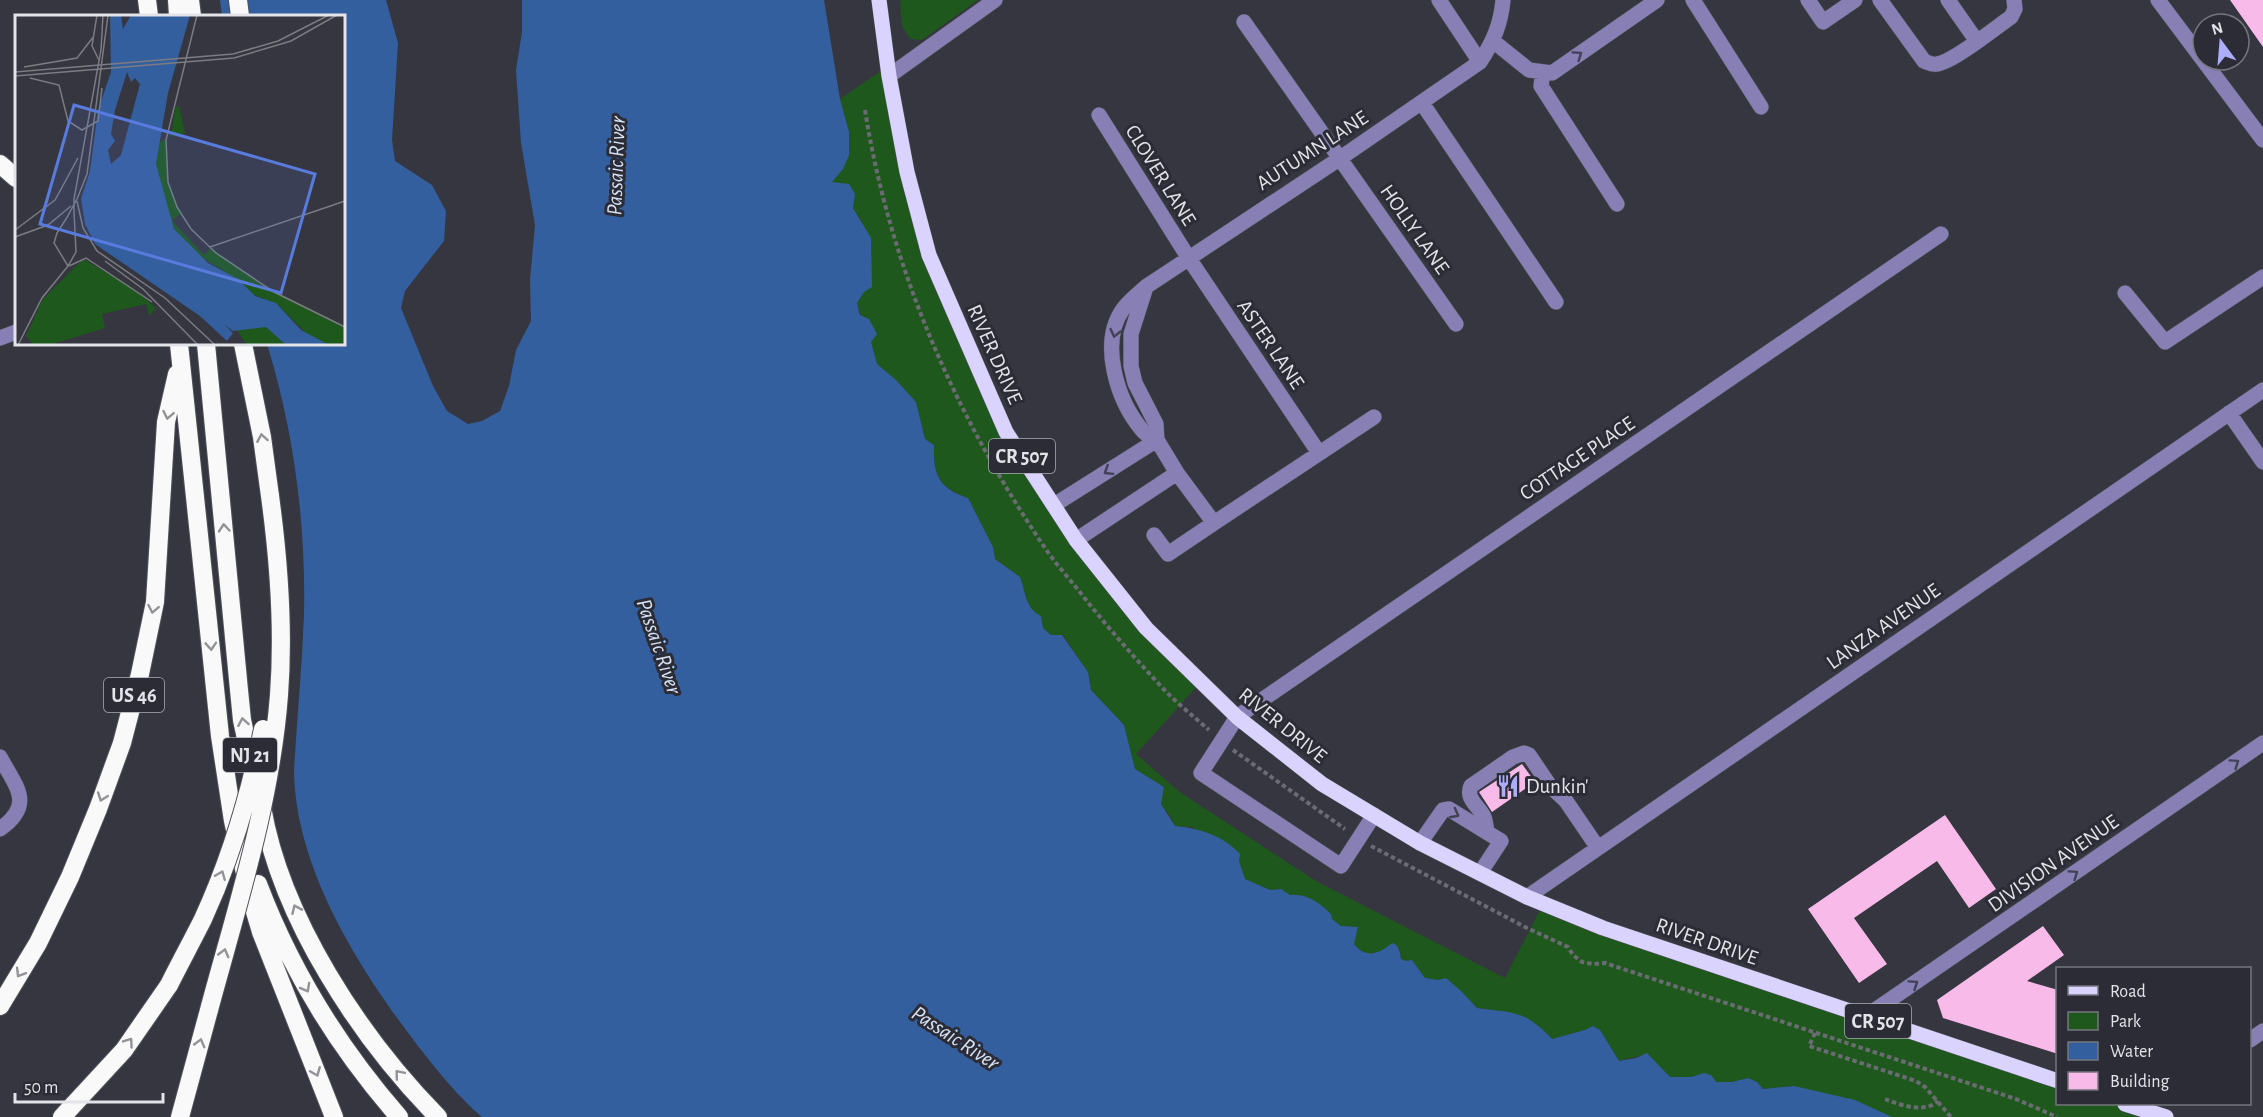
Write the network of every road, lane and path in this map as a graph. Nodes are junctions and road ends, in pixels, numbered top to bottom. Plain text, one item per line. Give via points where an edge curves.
1 (147, 0) edge
2 (177, 0) edge
3 (190, 0) edge
4 (238, 0) edge
5 (879, 0) edge
6 (995, 0) edge
7 (1439, 0) edge
8 (1503, 0) edge
9 (1657, 0) edge
10 (1693, 0) edge
11 (1808, 0) edge
12 (1855, 0) edge
13 (1880, 0) edge
14 (1948, 0) edge
15 (2014, 0) edge
16 (2158, 0) edge
17 (148, 15) edge
18 (178, 15) edge
19 (192, 15) edge
20 (240, 15) edge
21 (1244, 22) dead end
22 (1976, 40) junction
23 (1493, 42) junction
24 (1480, 62) junction
25 (1543, 72) junction
26 (889, 76) junction
27 (1422, 103) junction
28 (1761, 107) dead end
29 (865, 110) dead end
30 (1099, 115) dead end
31 (2263, 140) edge
32 (1339, 159) junction
33 (0, 165) edge
34 (15, 177) edge
35 (1617, 204) dead end
36 (1941, 234) dead end
37 (1188, 257) junction
38 (2263, 277) edge
39 (2126, 293) dead end
40 (1556, 302) dead end
41 (1456, 324) dead end
42 (15, 332) edge
43 (0, 338) edge
44 (206, 345) edge
45 (243, 345) edge
46 (180, 351) edge
47 (2263, 390) edge
48 (2229, 413) junction
49 (1374, 417) dead end
50 (1157, 440) junction
51 (1319, 453) junction
52 (2263, 462) edge
53 (1177, 473) junction
54 (270, 496) junction
55 (1054, 505) junction
56 (1214, 523) junction
57 (1154, 535) dead end
58 (1076, 540) junction
59 (1237, 717) junction
60 (1221, 741) junction
61 (2263, 743) edge
62 (0, 757) edge
63 (226, 776) junction
64 (1374, 815) junction
65 (0, 829) edge
66 (1487, 832) junction
67 (1359, 839) junction
68 (1420, 843) junction
69 (1599, 848) junction
70 (1480, 873) junction
71 (1527, 897) junction
72 (0, 1006) edge
73 (1865, 1017) junction
74 (1815, 1033) junction
75 (2056, 1081) edge
76 (1885, 1098) dead end
77 (1938, 1101) junction
78 (2134, 1105) edge
79 (2152, 1107) edge
80 (62, 1117) edge
81 (180, 1117) edge
82 (334, 1117) edge
83 (399, 1117) edge
84 (438, 1117) edge
85 (1951, 1117) edge
86 (2057, 1117) edge
87 (2166, 1117) edge

1 - 17 highway
2 - 18 highway
3 - 19 highway
4 - 20 highway
5 - 26 main road, RIVER DRIVE / CR 507
6 - 26 street
7 - 24 street
8 - 23 street, AUTUMN LANE
25 -> 9 street via 1552,73
10 - 28 street
11 - 12 street via 1823,22
13 - 22 street via 1924,62 1940,64
14 - 22 street
15 - 22 street via 2011,17
16 - 31 street
21 - 32 street, HOLLY LANE
23 - 24 street, AUTUMN LANE
23 - 25 street via 1529,70
24 - 27 street, AUTUMN LANE
25 - 35 street via 1541,86
26 - 55 main road, RIVER DRIVE / CR 507 via 907,172 929,255 1006,432
27 - 32 street, AUTUMN LANE
27 - 40 street
29 - 60 path via 906,274 932,343 988,456 1046,550 1098,615 1160,686
30 - 37 street, CLOVER LANE
32 - 37 street, AUTUMN LANE
32 - 41 street, HOLLY LANE
33 - 34 highway
36 - 59 street, COTTAGE PLACE
37 - 50 street, AUTUMN LANE via 1147,286 1131,334 1135,383 1156,424
37 - 51 street, ASTER LANE
38 - 39 street via 2165,342
42 - 43 street
84 -> 44 highway, NJ 21 via 379,1050 340,993 305,931 266,833 242,720
54 -> 45 highway
46 -> 63 highway, NJ 21
46 -> 72 highway, US 46 via 166,422 155,602 122,743 70,877 38,943
47 - 48 street, LANZA AVENUE
48 - 52 street
48 - 69 street, LANZA AVENUE
49 - 51 street
50 - 53 street, AUTUMN LANE
50 -> 55 street
51 - 56 street
53 - 56 street, AUTUMN LANE
53 - 58 street
80 -> 54 highway, bridge via 124,1050 169,985 231,852 253,778 267,708 274,635 275,564
81 -> 54 highway, bridge via 261,813 279,696 279,564
55 - 58 main road, RIVER DRIVE / CR 507
56 - 57 street via 1168,554
58 - 59 main road, RIVER DRIVE / CR 507 via 1146,628
59 - 60 street
59 - 64 main road, RIVER DRIVE / CR 507 via 1322,784
60 - 67 path
60 - 67 street via 1201,773 1341,866
73 -> 61 street, DIVISION AVENUE
62 - 65 street via 21,798 15,819
63 -> 82 highway via 241,860 261,932
63 -> 83 highway, NJ 21 via 255,875 281,941 336,1038
64 - 67 street
64 - 68 main road, RIVER DRIVE / CR 507
68 -> 66 street via 1447,809
66 - 69 street via 1485,818 1469,792 1472,786 1524,753 1529,754
66 - 70 street via 1501,841
67 - 74 path via 1568,947 1582,962 1605,963
68 - 70 main road, RIVER DRIVE / CR 507
69 - 71 street, LANZA AVENUE
70 - 71 main road, RIVER DRIVE / CR 507
71 - 73 main road, RIVER DRIVE / CR 507 via 1603,928
73 - 75 main road, RIVER DRIVE / CR 507
74 - 77 path via 1809,1046 1916,1081
74 - 86 path via 2016,1099
76 - 77 path via 1905,1107 1933,1106
77 - 85 path
78 - 79 main road
79 - 87 main road

